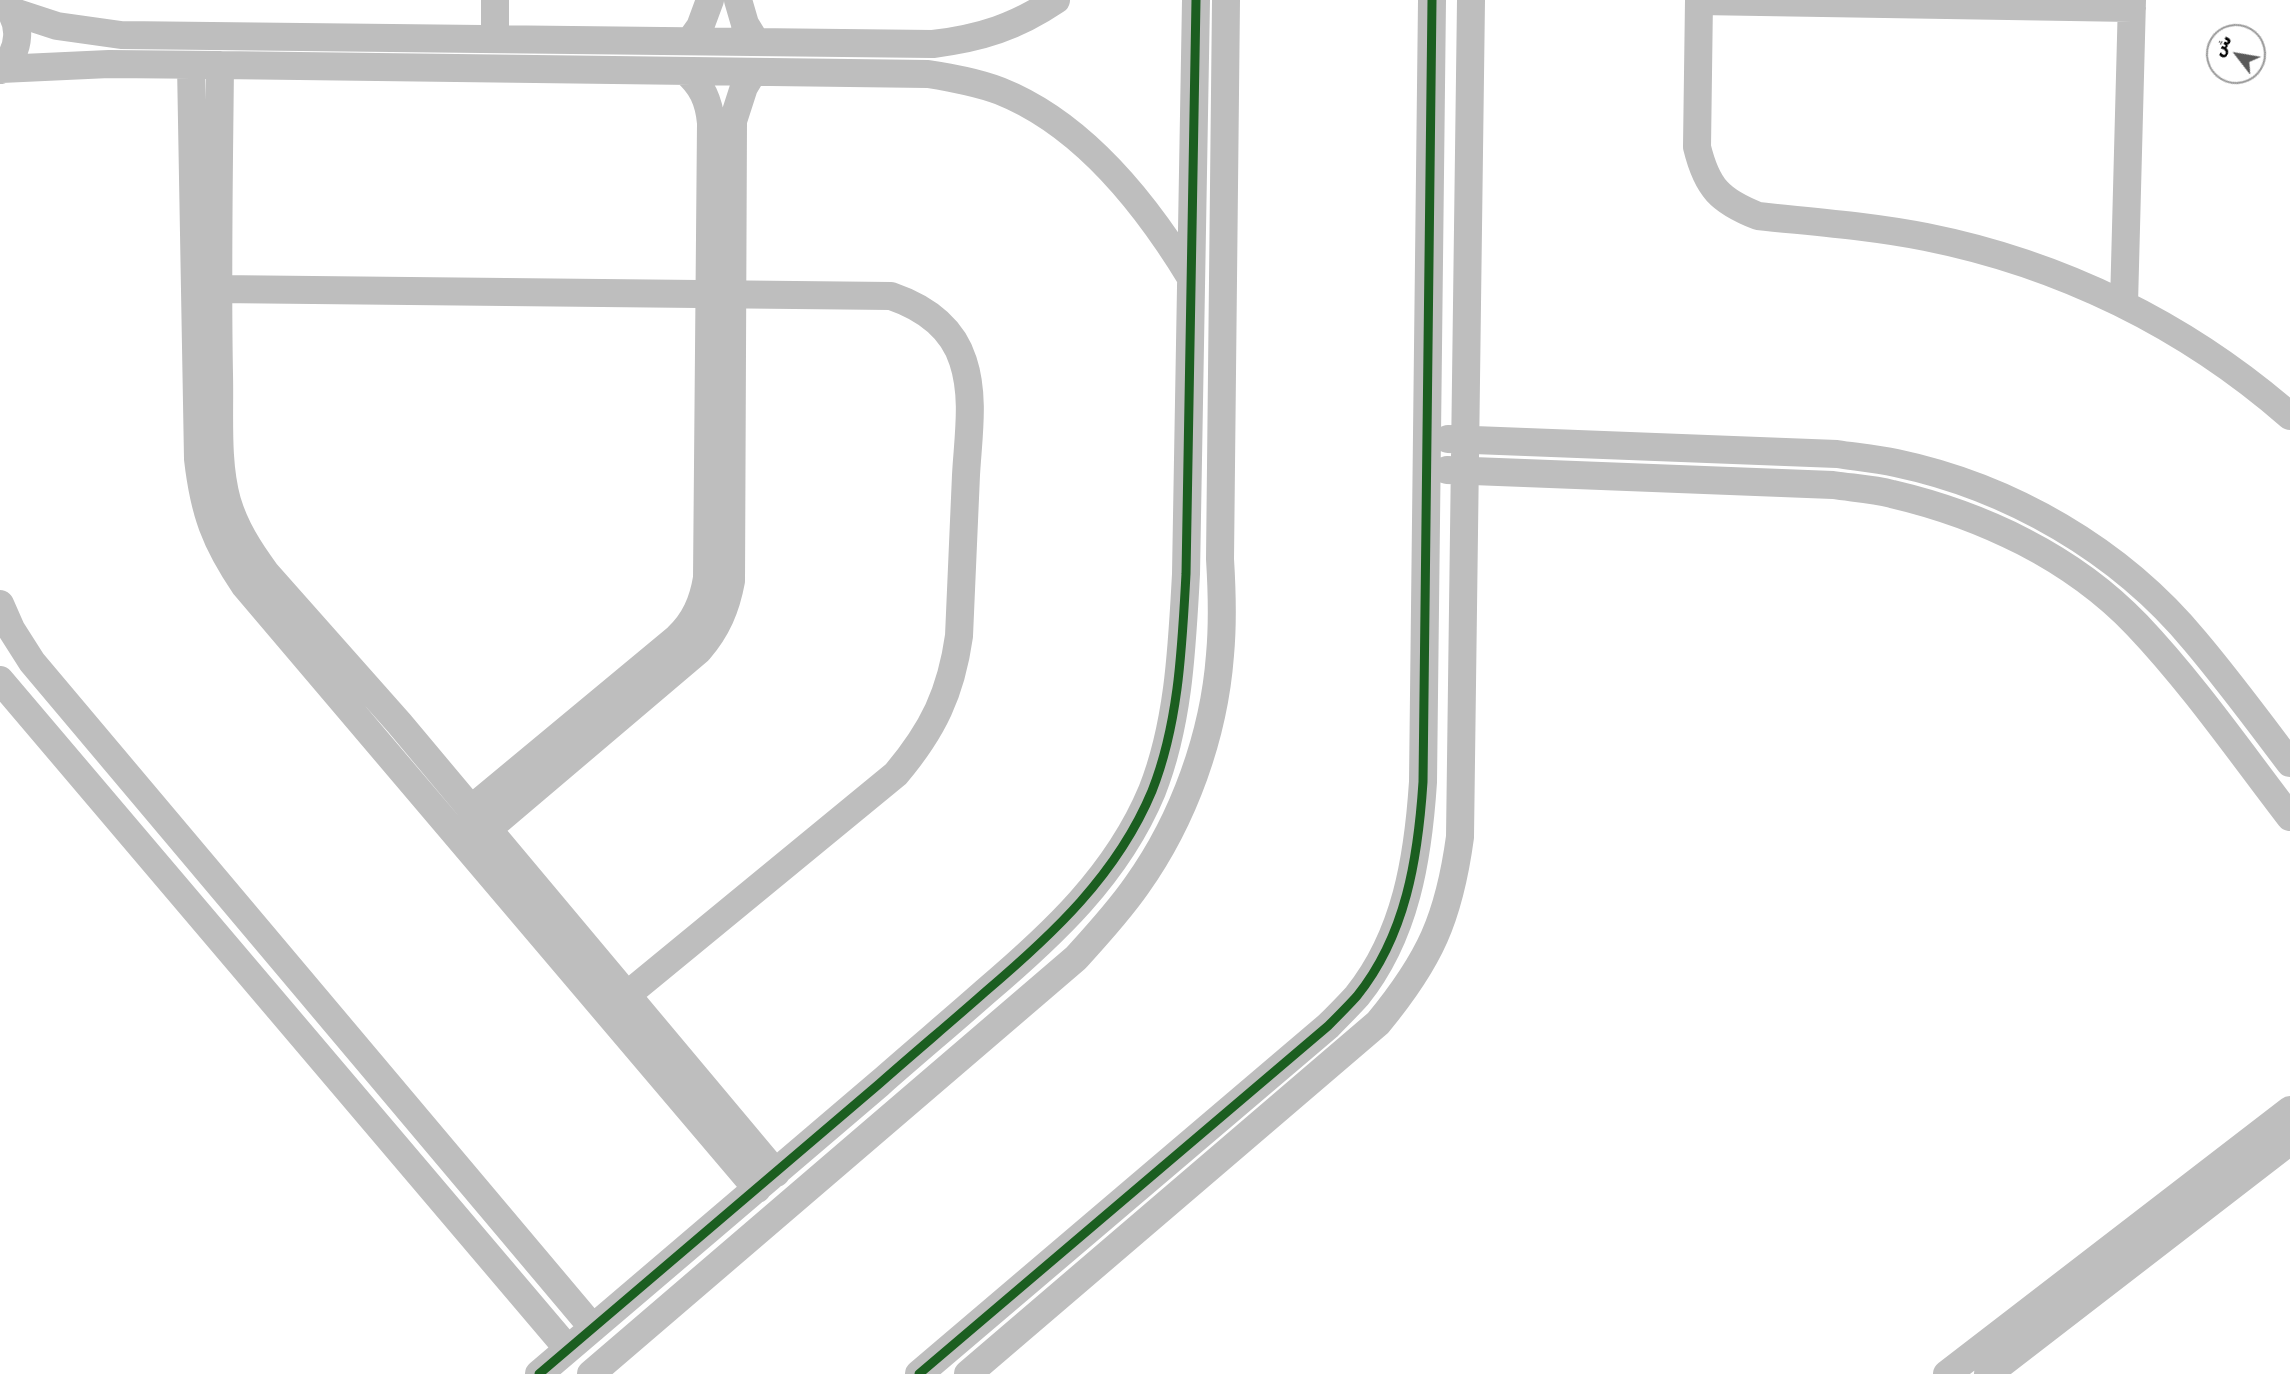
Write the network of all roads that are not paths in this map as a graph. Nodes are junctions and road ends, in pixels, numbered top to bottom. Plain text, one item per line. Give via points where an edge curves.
1 (495, 0) edge
2 (710, 0) edge
3 (738, 0) edge
4 (1056, 0) edge
5 (1196, 0) edge
6 (1226, 0) edge
7 (1432, 0) edge
8 (1472, 0) edge
9 (1699, 1) edge
10 (2132, 4) edge
11 (5, 5) edge
12 (495, 39) junction
13 (690, 41) junction
14 (756, 42) junction
15 (191, 65) junction
16 (220, 65) junction
17 (1, 70) edge
18 (685, 71) junction
19 (753, 72) junction
20 (1191, 279) junction
21 (217, 289) junction
22 (721, 294) junction
23 (2124, 304) junction
24 (2290, 416) edge
25 (1427, 438) junction
26 (1465, 440) junction
27 (1426, 469) junction
28 (1465, 471) junction
29 (0, 604) edge
30 (0, 680) edge
31 (2290, 763) edge
32 (2290, 817) edge
33 (479, 819) junction
34 (627, 995) junction
35 (2290, 1110) edge
36 (2290, 1141) edge
37 (766, 1181) junction
38 (593, 1328) junction
39 (568, 1349) junction
40 (539, 1374) edge
41 (591, 1374) edge
42 (919, 1374) edge
43 (968, 1374) edge
44 (1947, 1374) edge
45 (1988, 1374) edge

1 - 12 street
2 - 13 street
3 - 14 street via 745,24
4 - 14 street via 1003,29 969,39 933,44
5 - 20 street
6 - 41 street via 1221,647 1201,752 1164,842 1138,884 1076,958
7 - 25 street
8 - 26 street
9 - 10 street
9 - 23 street via 1697,147 1702,170 1716,191 1735,207 1758,216 1925,237 2002,255
10 - 23 street
11 - 12 street via 57,26 121,35
11 - 17 street via 17,32 17,42
12 - 13 street
13 - 14 street
15 - 16 street
15 - 17 street via 109,64
15 - 37 street via 198,459 211,527 226,558 245,586
16 - 18 street
16 - 21 street
18 - 19 street
18 - 22 street via 702,88 710,111
19 - 20 street via 928,74 965,80 1001,92 1034,108 1102,162 1166,237
19 - 22 street via 733,121
20 - 37 street via 1182,643 1166,743 1152,791 1098,883 1056,929
21 - 22 street
21 - 33 street via 221,468 227,500 247,548
22 - 33 street via 707,578 700,607 687,629
22 - 34 street via 891,296 915,304 952,337 963,360 970,406 959,636 946,697 933,725 896,774
23 - 24 street via 2219,360
25 - 26 street
25 - 27 street
26 - 28 street
26 - 31 street via 1837,454 1953,478 2048,520 2123,570 2195,640
27 - 28 street
27 - 42 street via 1420,837 1399,921 1381,960 1357,995 1328,1026
28 - 32 street via 1833,485 1889,493 1944,507 1996,528 2083,580 2135,624 2173,665
28 - 43 street via 1460,837 1449,898 1426,956 1404,991 1370,1030
29 - 38 street via 10,629 32,662
30 - 39 street
33 - 34 street
34 - 37 street
35 - 44 street
36 - 45 street
37 - 38 street
38 - 39 street
39 - 40 street

